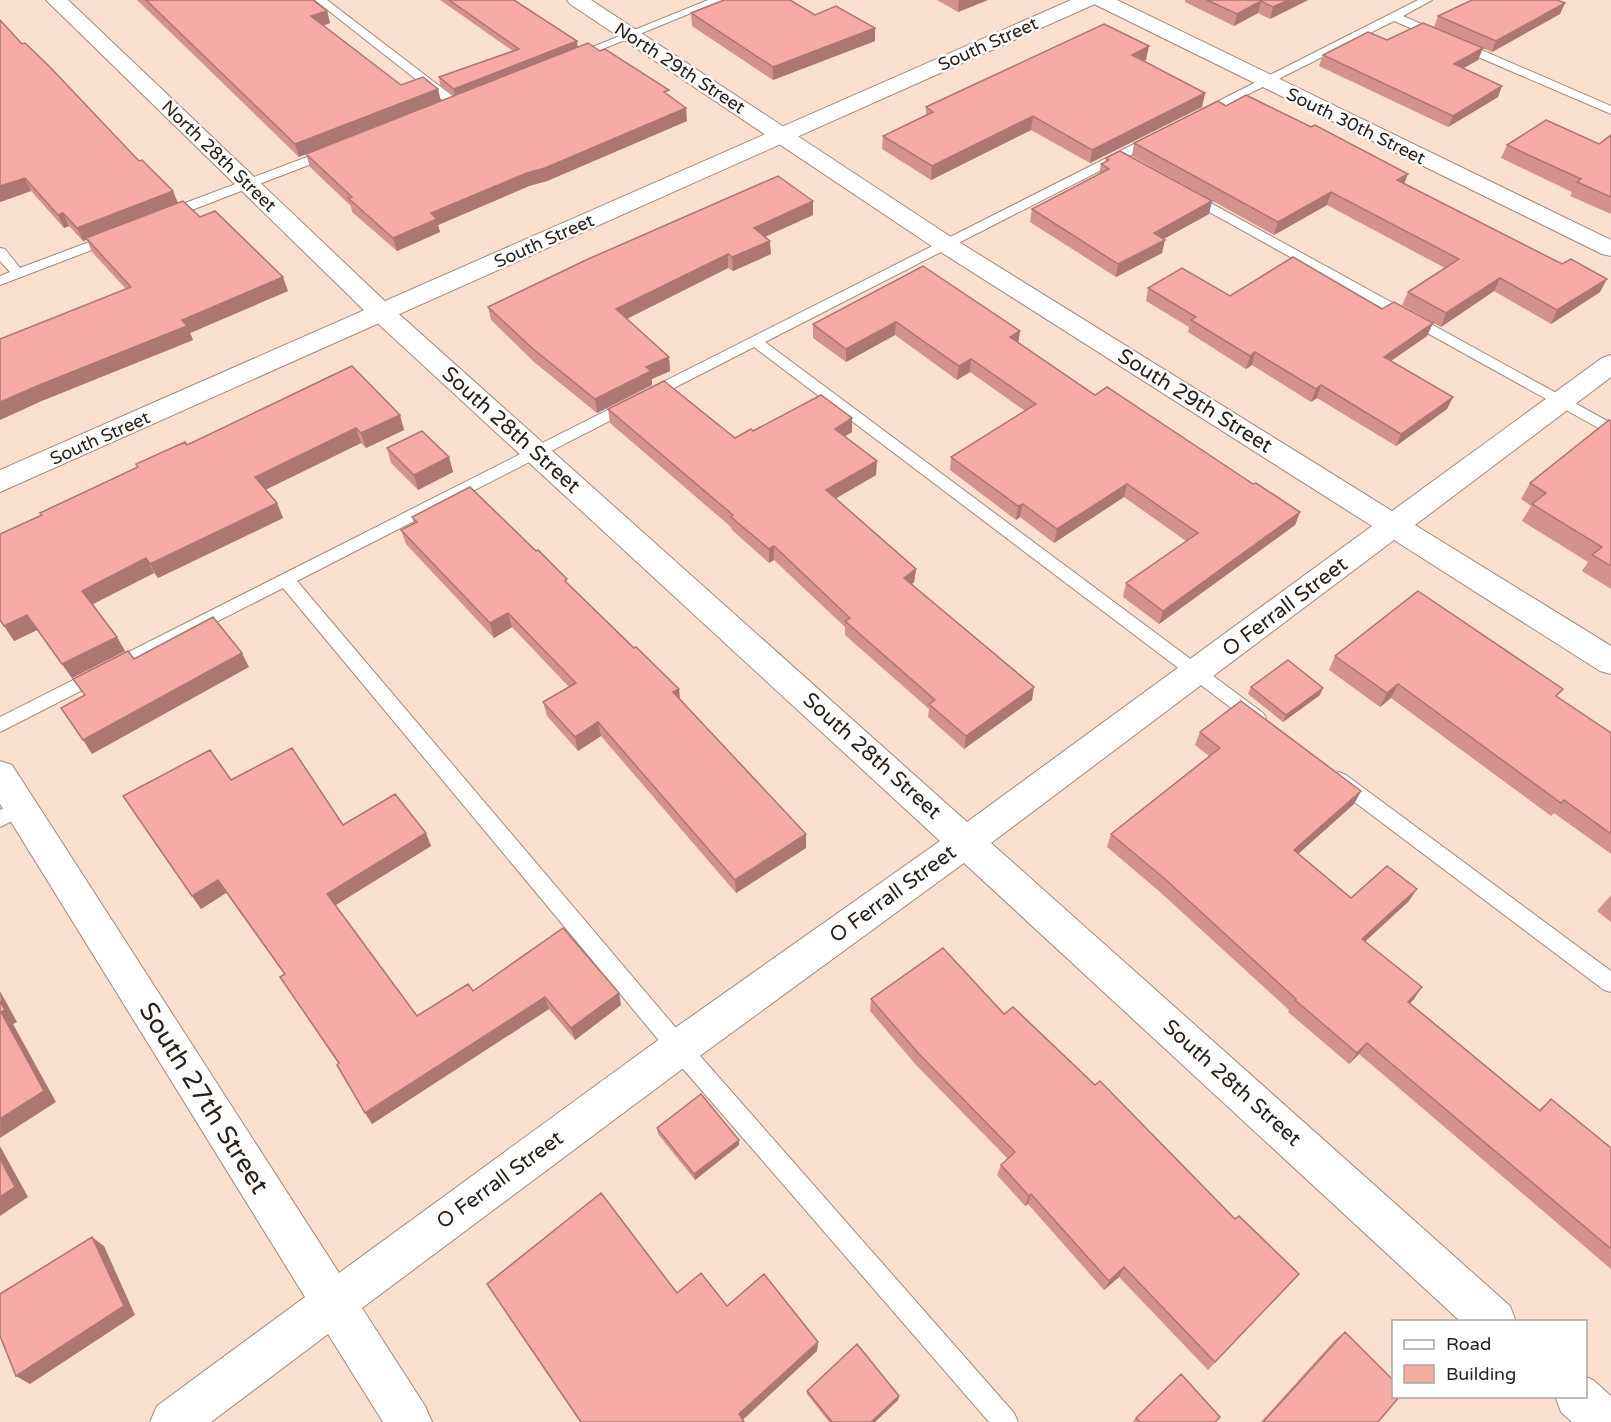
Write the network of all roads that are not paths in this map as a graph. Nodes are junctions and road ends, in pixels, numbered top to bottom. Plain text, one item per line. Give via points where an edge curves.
1 (56, 0) edge
2 (320, 0) edge
3 (577, 0) edge
4 (718, 0) edge
5 (1088, 0) edge
6 (1101, 0) edge
7 (1427, 0) edge
8 (1395, 16) junction
9 (629, 35) junction
10 (562, 62) edge
11 (1264, 81) junction
12 (455, 104) edge
13 (1611, 110) edge
14 (1192, 118) edge
15 (1161, 134) edge
16 (782, 137) junction
17 (345, 146) edge
18 (248, 183) junction
19 (1172, 185) edge
20 (151, 222) edge
21 (129, 230) edge
22 (945, 244) junction
23 (1611, 249) edge
24 (0, 252) edge
25 (18, 274) junction
26 (0, 282) edge
27 (382, 313) junction
28 (755, 341) junction
29 (1611, 364) edge
30 (1559, 401) junction
31 (1611, 430) edge
32 (536, 453) junction
33 (0, 482) edge
34 (1394, 526) junction
35 (286, 580) junction
36 (1611, 662) edge
37 (1196, 673) junction
38 (0, 725) edge
39 (1272, 729) edge
40 (1328, 771) edge
41 (0, 775) edge
42 (10, 813) edge
43 (967, 841) junction
44 (1611, 983) edge
45 (679, 1048) junction
46 (333, 1303) junction
47 (1492, 1320) edge
48 (1579, 1398) edge
49 (173, 1422) edge
50 (409, 1422) edge
51 (1005, 1422) edge
52 (1605, 1422) edge

1 - 18 street, North 28th Street
2 - 12 lane
3 - 9 street, North 29th Street
4 - 9 lane
5 - 16 street, South Street
6 - 11 street, South 30th Street
7 - 8 lane
8 - 11 lane
8 - 13 lane
9 - 10 lane
9 - 16 street, North 29th Street
11 - 14 lane
11 - 23 street, South 30th Street
15 - 22 lane via 1125,159
16 - 22 street, South 29th Street
16 - 27 street, South Street
17 - 18 lane
18 - 20 lane
18 - 27 street, North 28th Street
19 - 30 lane
21 - 25 lane
22 - 28 lane
22 - 34 street, South 29th Street
24 - 25 lane
25 - 26 lane
27 - 32 street, South 28th Street
27 - 33 street, South Street
28 - 32 lane
28 - 37 lane
29 - 30 street, O Ferrall Street
30 - 31 lane
30 - 34 street, O Ferrall Street
32 - 35 lane
32 - 43 street, South 28th Street
34 - 36 street, South 29th Street
34 - 37 street, O Ferrall Street
35 - 38 lane
35 - 45 lane
37 - 39 lane
37 - 43 street, O Ferrall Street
40 - 44 lane
41 - 42 street, South 27th Street
42 - 46 street, South 27th Street
43 - 45 street, O Ferrall Street
43 - 47 street, South 28th Street
45 - 46 street, O Ferrall Street
45 - 51 lane
46 - 49 street, O Ferrall Street
46 - 50 street, South 27th Street
48 - 52 street

